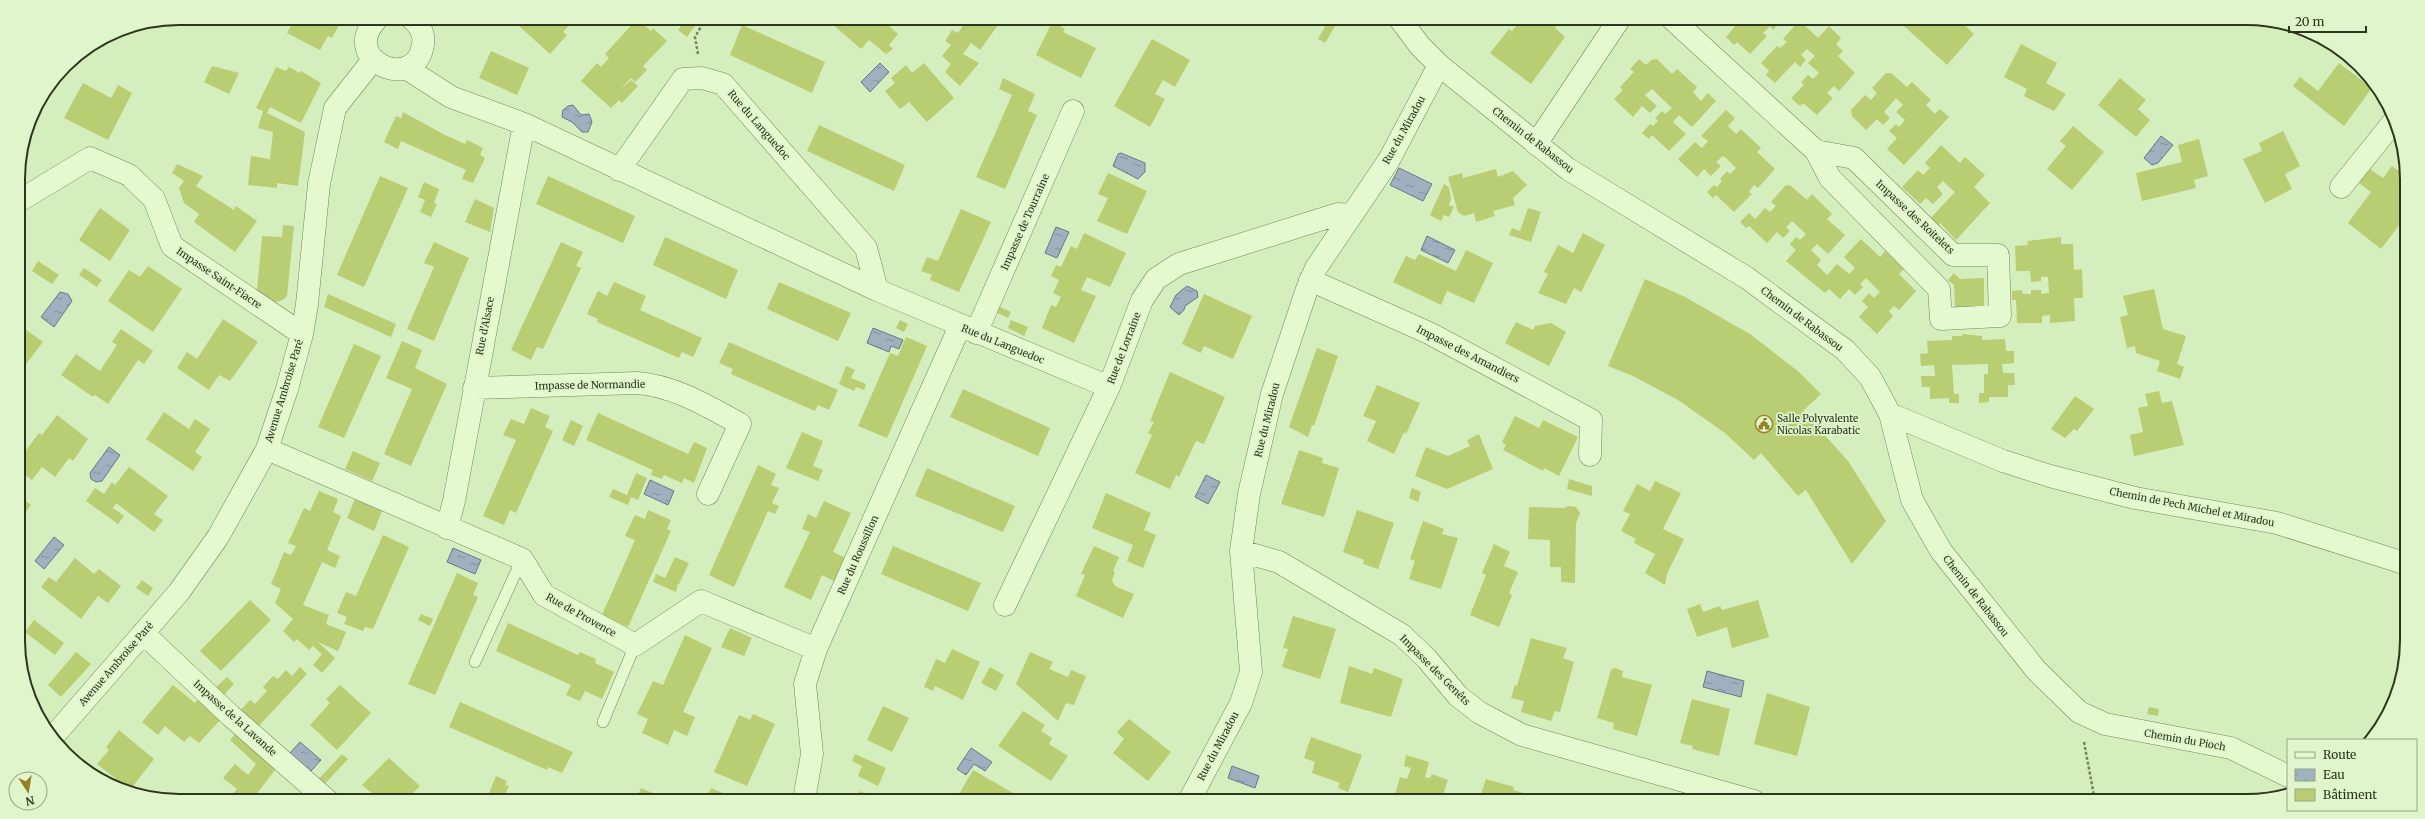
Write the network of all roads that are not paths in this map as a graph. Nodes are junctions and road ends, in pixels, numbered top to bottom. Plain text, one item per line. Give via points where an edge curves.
1 (373, 25) edge
2 (421, 25) edge
3 (1404, 25) edge
4 (1615, 25) edge
5 (1679, 25) edge
6 (373, 60) junction
7 (1439, 65) junction
8 (406, 68) junction
9 (1073, 111) dead end
10 (524, 124) junction
11 (2390, 126) edge
12 (1536, 144) junction
13 (1816, 151) junction
14 (620, 170) junction
15 (2341, 187) dead end
16 (25, 197) edge
17 (1351, 215) junction
18 (1310, 280) junction
19 (877, 290) junction
20 (968, 330) junction
21 (302, 334) junction
22 (1109, 387) junction
23 (474, 388) junction
24 (1890, 414) junction
25 (267, 449) junction
26 (1590, 455) dead end
27 (708, 494) dead end
28 (447, 528) junction
29 (1241, 551) junction
30 (522, 559) junction
31 (2400, 562) edge
32 (1005, 605) dead end
33 (143, 633) junction
34 (635, 646) junction
35 (816, 649) junction
36 (475, 662) dead end
37 (2079, 712) joint
38 (603, 722) dead end
39 (56, 733) edge
40 (2287, 776) edge
41 (320, 794) edge
42 (805, 794) dead end
43 (1193, 794) edge
44 (1729, 794) edge

1 - 6 street via 367,34 366,43
2 - 8 street via 422,49 413,63
3 - 7 street, Chemin de Rabassou
4 - 12 street
5 - 13 street, Impasse des Roitelets
6 - 8 street via 389,69
6 - 21 street, Avenue Ambroise Paré via 335,108 319,184
7 - 12 street, Chemin de Rabassou
7 - 17 street, Rue du Miradou via 1389,160
8 - 10 street, Rue du Languedoc via 451,97
9 - 20 street, Impasse de Tourraine
10 - 14 street, Rue du Languedoc
10 - 23 street, Rue d'Alsace
11 - 15 street
12 - 24 street, Chemin de Rabassou via 1568,169 1747,278 1845,350 1870,377
13 - 13 street, Impasse des Roitelets via 1830,178 1940,289 1940,319 2000,316 1998,255 1953,255 1854,158
14 - 19 street, Rue du Languedoc
14 - 19 street, Rue du Languedoc via 683,79 702,78 724,84 866,248
16 - 21 street, Impasse Saint-Fiacre via 90,158 129,175 154,199 172,246
17 - 18 street, Rue du Miradou
17 - 22 street, Rue de Lorraine via 1338,214 1179,264 1156,279 1142,300
18 - 26 street, Impasse des Amandiers via 1429,333 1590,420
18 - 29 street, Rue du Miradou via 1272,394 1249,494
19 - 20 street, Rue du Languedoc
20 - 22 street, Rue du Languedoc
20 - 35 street, Rue du Roussillon
21 - 25 street, Avenue Ambroise Paré
22 - 32 street, Rue de Lorraine
23 - 27 street, Impasse de Normandie via 657,384 694,399 740,424
23 - 28 street, Rue d'Alsace
24 - 31 street, Chemin de Pech Michel et Miradou via 2003,461 2050,476 2135,498 2277,523
24 - 37 street, Chemin de Rabassou via 1912,500 1940,551 2036,670
25 - 28 street
25 - 33 street, Avenue Ambroise Paré via 218,537 179,592
28 - 30 street
29 - 43 street, Rue du Miradou via 1251,672 1241,703
29 - 44 street, Impasse des Genêts via 1279,562 1402,636 1427,659 1458,696 1480,713 1522,735
30 - 34 street, Rue de Provence via 544,595
30 - 36 lane
33 - 39 street, Avenue Ambroise Paré
33 - 41 street, Impasse de la Lavande via 231,716
34 - 35 street via 701,600
34 - 38 lane
35 - 42 street, Rue du Roussillon via 805,684 812,754
37 - 40 street, Chemin du Pioch via 2105,724 2231,748

